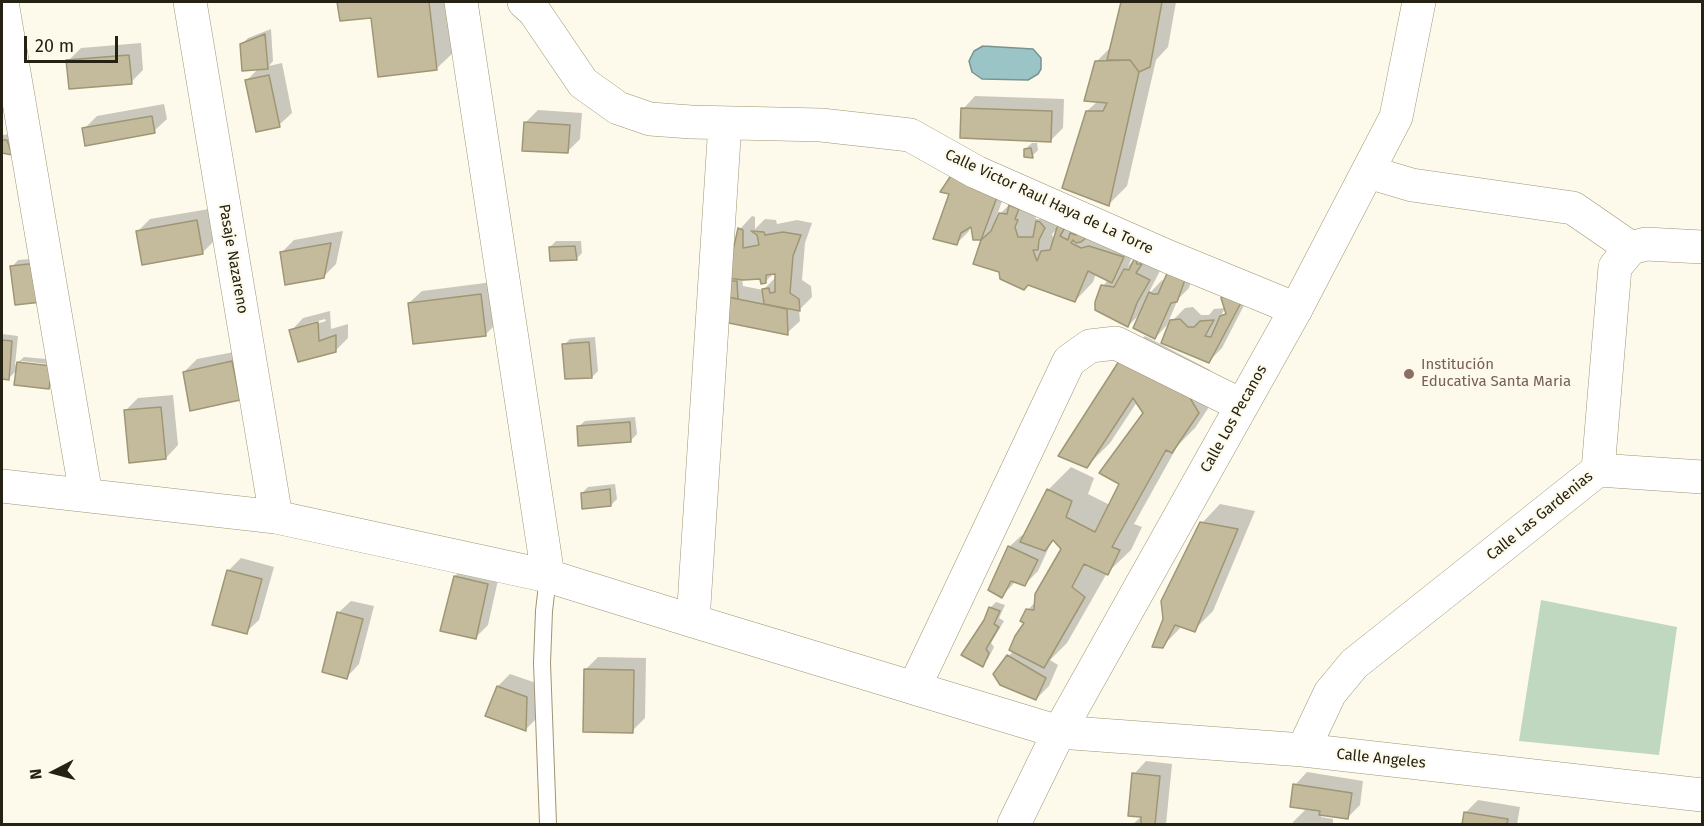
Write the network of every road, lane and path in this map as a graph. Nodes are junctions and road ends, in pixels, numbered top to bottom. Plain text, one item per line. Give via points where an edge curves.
1 (2, 2) edge
2 (190, 2) edge
3 (461, 2) edge
4 (524, 2) edge
5 (1419, 2) edge
6 (725, 123) junction
7 (1368, 172) junction
8 (1702, 247) edge
9 (1630, 248) junction
10 (1296, 309) junction
11 (1241, 405) junction
12 (1599, 470) junction
13 (1702, 477) edge
14 (2, 486) edge
15 (86, 495) junction
16 (276, 517) junction
17 (548, 576) junction
18 (693, 621) junction
19 (914, 688) junction
20 (1059, 732) junction
21 (1303, 750) junction
22 (1702, 795) edge
23 (548, 825) edge
24 (1014, 825) edge

1 - 15 street
2 - 16 street, Pasaje Nazareno
3 - 17 street
4 - 6 street, Calle Victor Raul Haya de La Torre via 583,83 618,108 650,118
5 - 7 street, Calle Los Pecanos via 1396,117
6 - 10 street, Calle Victor Raul Haya de La Torre via 821,125 910,135 976,172
6 - 18 street
7 - 9 street via 1412,184 1573,208
7 - 10 street, Calle Los Pecanos
8 - 9 street via 1646,244
9 - 12 street, Calle Las Gardenias via 1615,267
10 - 11 street, Calle Los Pecanos
11 - 19 street via 1116,343 1090,346 1069,361
11 - 20 street, Calle Los Pecanos
12 - 13 street
12 - 21 street, Calle Las Gardenias via 1354,664 1330,693
14 - 15 street, Calle Angeles
15 - 16 street, Calle Angeles
16 - 17 street, Calle Angeles
17 - 18 street, Calle Angeles
17 - 23 lane via 542,663
18 - 19 street, Calle Angeles
19 - 20 street, Calle Angeles
20 - 21 street, Calle Angeles
20 - 24 street, Calle Los Pecanos
21 - 22 street, Calle Angeles

